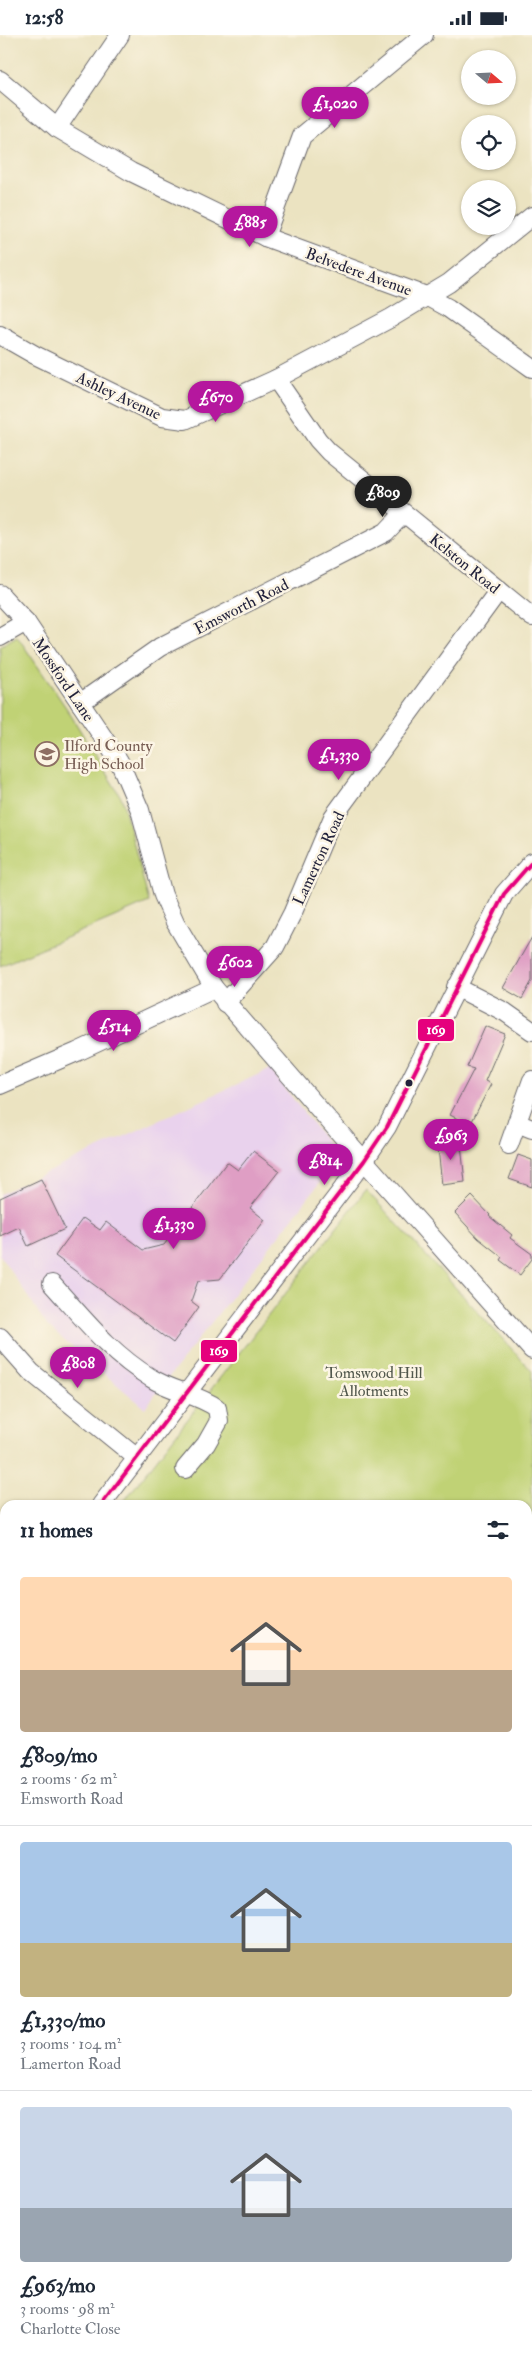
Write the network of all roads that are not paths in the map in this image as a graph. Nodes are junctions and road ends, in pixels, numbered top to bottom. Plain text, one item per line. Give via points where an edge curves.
1 (120, 35) edge
2 (424, 35) edge
3 (0, 80) edge
4 (57, 128) junction
5 (532, 216) edge
6 (265, 237) junction
7 (426, 296) junction
8 (0, 335) edge
9 (532, 368) edge
10 (276, 379) junction
11 (403, 514) junction
12 (499, 590) junction
13 (0, 594) edge
14 (532, 617) edge
15 (26, 622) junction
16 (0, 637) edge
17 (80, 703) junction
18 (532, 861) edge
19 (456, 987) junction
20 (214, 988) junction
21 (225, 1003) junction
22 (532, 1031) edge
23 (532, 1080) edge
24 (0, 1085) edge
25 (524, 1126) edge
26 (509, 1145) dead end
27 (364, 1161) junction
28 (52, 1284) dead end
29 (0, 1337) edge
30 (532, 1350) edge
31 (185, 1395) junction
32 (137, 1458) junction
33 (186, 1469) dead end
34 (104, 1500) edge

1 - 4 street
2 - 6 street via 302,136
3 - 4 street, Belvedere Avenue
4 - 6 street, Belvedere Avenue via 131,172
5 - 7 street, Ashley Avenue via 448,283
6 - 7 street, Belvedere Avenue
7 - 9 street, Belvedere Avenue
7 - 10 street, Ashley Avenue
8 - 10 street, Ashley Avenue via 162,417 184,420
10 - 11 street, Kelston Road via 329,452
11 - 12 street, Kelston Road
11 - 17 street, Emsworth Road via 386,532 160,647
12 - 14 street, Kelston Road
12 - 21 street, Lamerton Road via 333,817 275,947
13 - 15 street, Mossford Lane
15 - 16 street
15 - 17 street, Mossford Lane
17 - 20 street, Mossford Lane via 118,761 140,810 175,922
18 - 19 street via 504,894
19 - 22 street via 505,1012
19 - 27 street via 387,1127
20 - 21 street, Mossford Lane
20 - 24 street
21 - 27 street, Mossford Lane
23 - 25 street
25 - 26 street
27 - 30 street, Mossford Lane
27 - 31 street
28 - 31 street via 118,1355 152,1379
29 - 32 street via 31,1372
31 - 32 street
31 - 33 street via 209,1402 217,1408 219,1421
32 - 34 street

